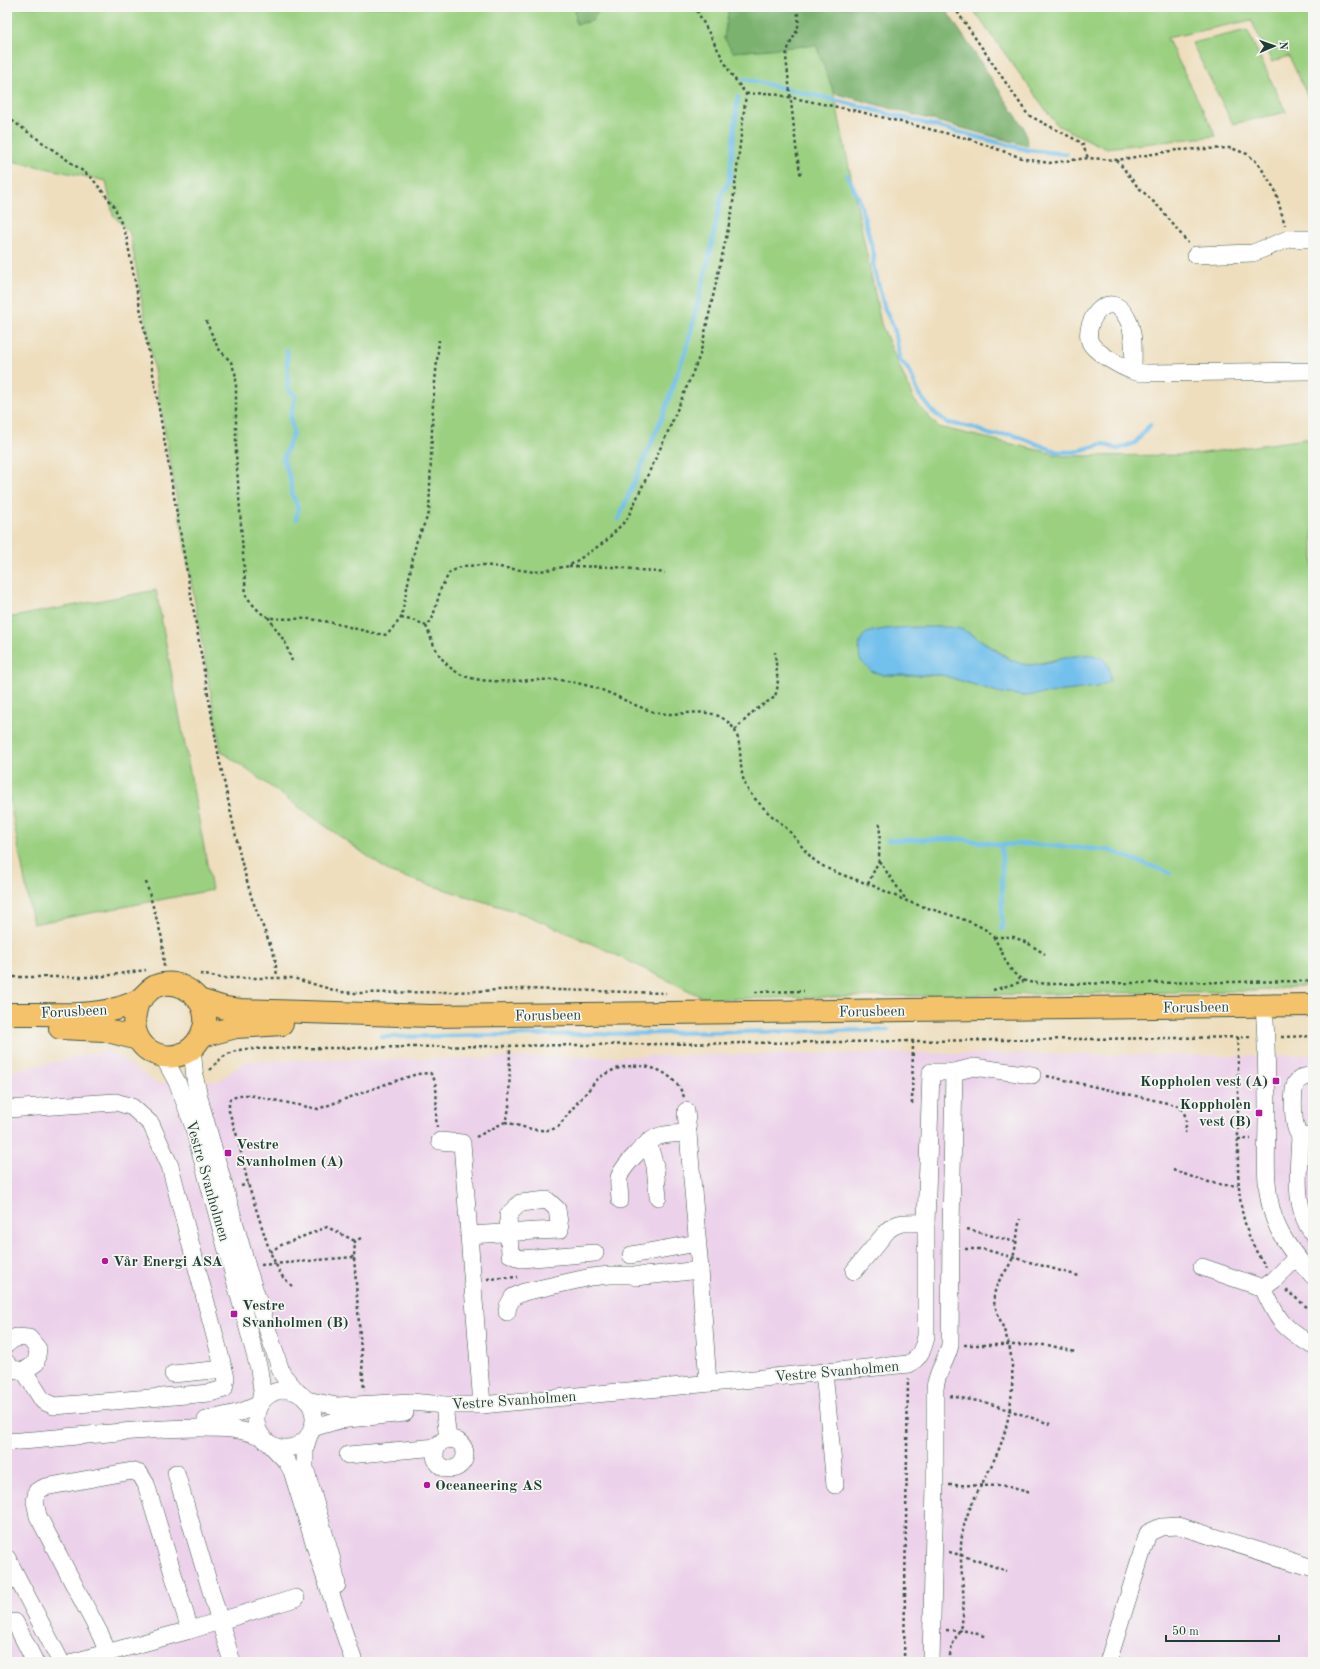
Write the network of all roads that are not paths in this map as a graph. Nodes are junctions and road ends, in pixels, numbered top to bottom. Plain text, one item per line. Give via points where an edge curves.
1 (1313, 239) edge
2 (1196, 255) road end
3 (1133, 371) dead end
4 (1313, 371) edge
5 (139, 1000) junction
6 (199, 1000) junction
7 (1313, 1005) edge
8 (1264, 1006) junction
9 (7, 1014) edge
10 (431, 1016) junction
11 (7, 1024) edge
12 (138, 1039) junction
13 (197, 1042) junction
14 (163, 1056) junction
15 (954, 1072) junction
16 (1032, 1075) road end
17 (1313, 1075) edge
18 (7, 1109) edge
19 (686, 1111) road end
20 (1267, 1117) junction
21 (1294, 1117) junction
22 (688, 1133) junction
23 (1307, 1136) edge
24 (440, 1141) road end
25 (648, 1142) junction
26 (658, 1197) dead end
27 (620, 1200) dead end
28 (926, 1223) junction
29 (470, 1234) junction
30 (1313, 1234) edge
31 (697, 1243) junction
32 (595, 1253) dead end
33 (631, 1255) dead end
34 (1296, 1258) junction
35 (1202, 1267) dead end
36 (700, 1270) junction
37 (854, 1272) dead end
38 (1313, 1276) edge
39 (1263, 1288) junction
40 (507, 1312) dead end
41 (7, 1344) edge
42 (1313, 1346) edge
43 (919, 1356) junction
44 (7, 1363) edge
45 (941, 1367) junction
46 (224, 1369) junction
47 (24, 1371) junction
48 (824, 1372) junction
49 (173, 1374) dead end
50 (708, 1383) junction
51 (303, 1397) junction
52 (260, 1404) junction
53 (444, 1405) junction
54 (482, 1405) junction
55 (169, 1428) junction
56 (310, 1431) junction
57 (265, 1440) junction
58 (7, 1442) edge
59 (348, 1455) dead end
60 (176, 1473) dead end
61 (835, 1485) dead end
62 (7, 1558) edge
63 (1313, 1568) edge
64 (296, 1598) dead end
65 (36, 1614) junction
66 (220, 1621) junction
67 (11, 1624) edge
68 (190, 1630) junction
69 (348, 1640) junction
70 (108, 1654) junction
71 (35, 1662) edge
72 (61, 1662) edge
73 (74, 1662) edge
74 (232, 1662) edge
75 (354, 1662) edge
76 (931, 1662) edge
77 (1108, 1662) edge

1 - 2 street via 1288,239 1253,253
3 - 4 street
5 - 6 main road via 147,991 165,984 181,986 191,991
5 - 9 main road, Forusbeen via 93,1013
5 - 12 main road via 134,1012 133,1026
6 - 10 main road, Forusbeen via 240,1010
6 - 13 main road via 204,1011 205,1024
7 - 8 main road, Forusbeen
8 - 10 main road, Forusbeen
8 - 20 street
10 - 13 main road, Forusbeen via 236,1027
11 - 12 main road, Forusbeen via 104,1030
12 - 14 main road via 144,1047
13 - 14 main road via 184,1054
13 - 51 street, Vestre Svanholmen via 195,1078 201,1105 261,1311 282,1374
14 - 52 street, Vestre Svanholmen via 178,1084 195,1132 259,1369 262,1391
15 - 16 street via 974,1068
15 - 28 street, Vestre Svanholmen via 931,1072
15 - 45 street via 950,1345 949,1353
17 - 21 street via 1297,1081
18 - 46 street via 116,1102 132,1107 152,1124 170,1166
19 - 22 street
20 - 21 street
20 - 34 street via 1266,1175 1269,1197 1274,1218
21 - 23 street via 1295,1128
22 - 25 street via 664,1135
22 - 31 street
23 - 30 street via 1299,1194 1301,1212
24 - 29 street via 462,1143
25 - 26 street via 655,1166
25 - 27 street via 622,1171 619,1184
28 - 37 street via 900,1222 894,1225
28 - 43 street, Vestre Svanholmen via 926,1336
29 - 32 street via 509,1232 510,1254 521,1259
29 - 54 street
31 - 33 street
31 - 36 street
34 - 38 street
34 - 39 street
35 - 39 street
36 - 40 street via 647,1275 590,1285 571,1282 518,1294 510,1300
36 - 50 street
39 - 42 street via 1275,1314 1286,1328
41 - 47 street via 16,1336 29,1338 38,1349 36,1363
43 - 45 street
43 - 48 street, Vestre Svanholmen via 909,1364
44 - 47 street via 12,1369
45 - 76 street via 936,1381
46 - 47 street via 224,1389 210,1393 54,1406 43,1401
46 - 49 street
48 - 50 street, Vestre Svanholmen
48 - 61 street
50 - 54 street, Vestre Svanholmen
51 - 52 street via 282,1390 266,1397
51 - 53 street, Vestre Svanholmen via 337,1406 411,1402
51 - 56 street via 312,1413
52 - 55 street via 227,1416
52 - 57 street via 256,1420
53 - 54 street, Vestre Svanholmen
53 - 56 street, Vestre Svanholmen via 412,1412 339,1420
53 - 59 street via 442,1443
55 - 57 street via 229,1428 251,1432
55 - 58 street
56 - 57 street via 303,1441 286,1448 277,1447
56 - 69 street via 305,1468 332,1560
57 - 69 street via 287,1462 292,1472
60 - 66 street
62 - 65 street
63 - 77 street via 1179,1526 1161,1527 1148,1533
64 - 66 street
65 - 67 street
65 - 72 street
66 - 68 street
66 - 74 street
67 - 71 street
68 - 70 street
68 - 70 street via 146,1484 140,1474 132,1471 45,1486 37,1491 34,1501 38,1516
69 - 75 street
70 - 73 street

